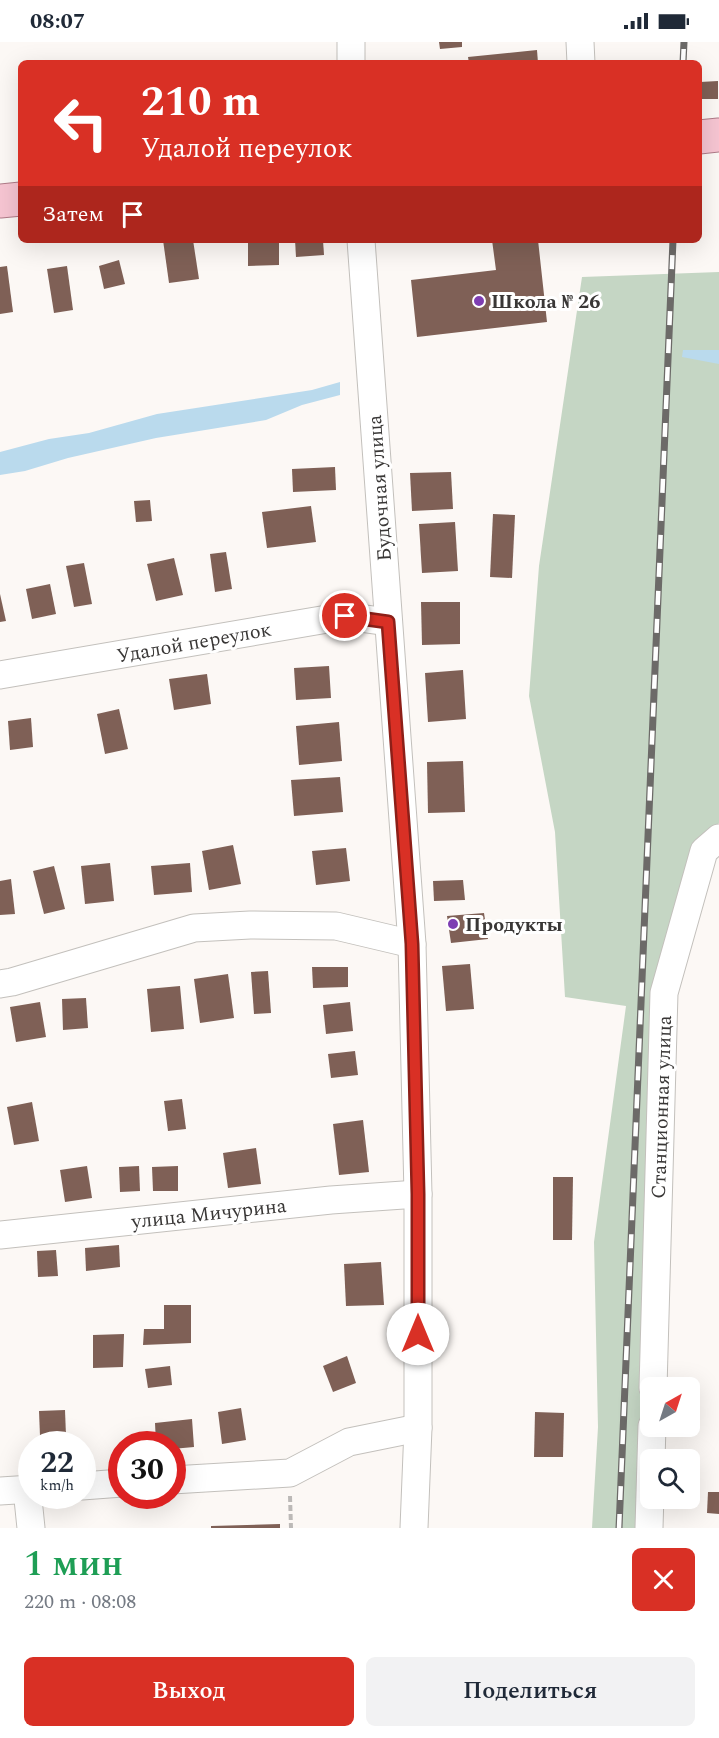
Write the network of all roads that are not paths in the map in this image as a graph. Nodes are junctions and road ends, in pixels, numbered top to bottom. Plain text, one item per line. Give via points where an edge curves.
1 (351, 42) edge
2 (580, 42) edge
3 (351, 60) edge
4 (581, 60) edge
5 (719, 135) edge
6 (702, 136) edge
7 (18, 199) edge
8 (0, 201) edge
9 (361, 243) edge
10 (388, 622) junction
11 (0, 675) edge
12 (719, 838) edge
13 (412, 944) junction
14 (0, 984) edge
15 (418, 1194) junction
16 (0, 1235) edge
17 (653, 1377) edge
18 (418, 1428) junction
19 (652, 1437) edge
20 (186, 1479) edge
21 (18, 1490) edge
22 (0, 1491) edge
23 (30, 1509) edge
24 (31, 1528) edge
25 (414, 1528) edge
26 (649, 1528) edge

1 - 3 street
2 - 4 street
5 - 6 main road
7 - 8 main road
9 - 10 street, Будочная улица
10 - 11 street, Удалой переулок via 345,616
10 - 13 street, Будочная улица
12 - 17 street, Станционная улица via 704,851 664,993
13 - 14 street via 336,926 194,928
13 - 15 street, Будочная улица
15 - 16 street, улица Мичурина
15 - 18 street, Будочная улица
18 - 20 street via 350,1443 290,1473
18 - 25 street, Будочная улица
19 - 26 street
21 - 22 street
23 - 24 street

